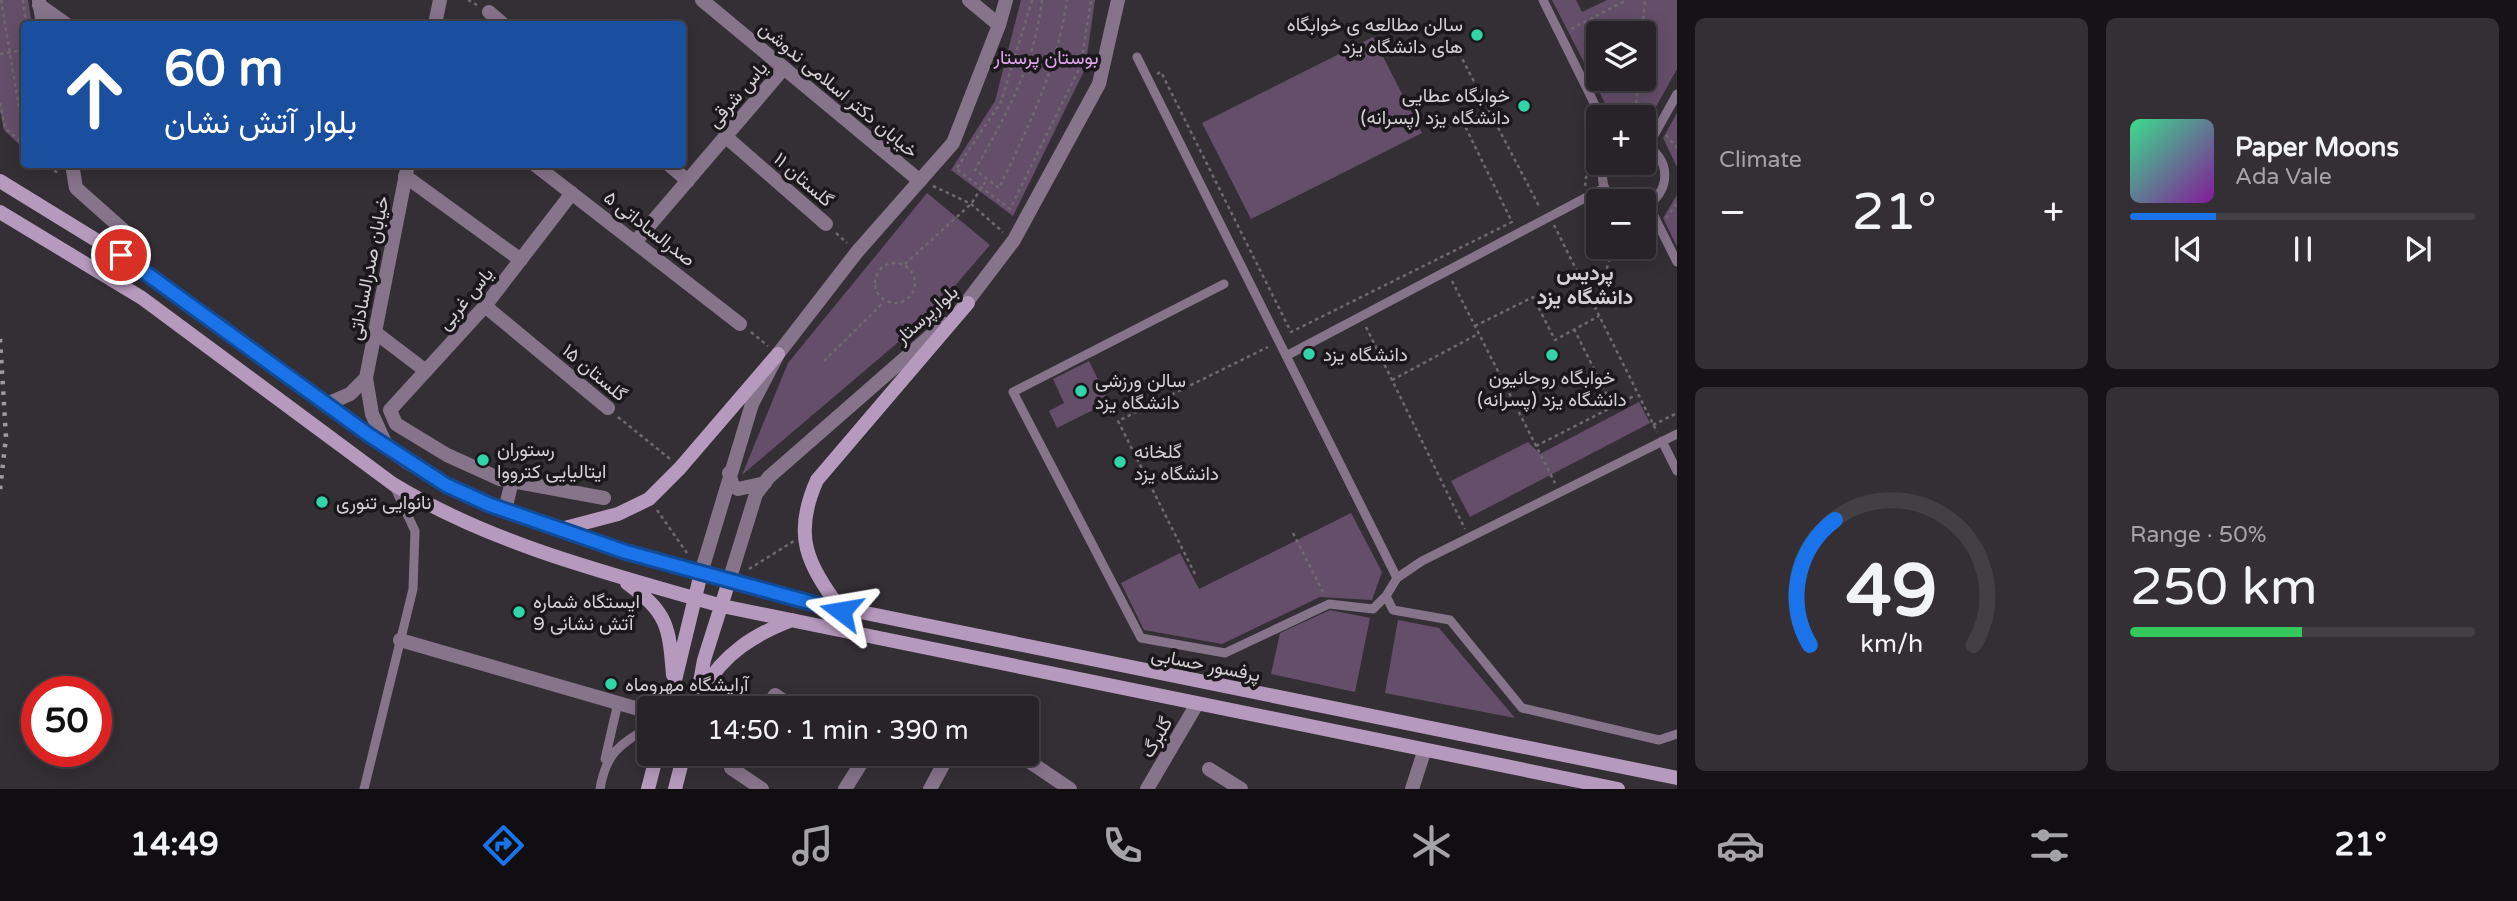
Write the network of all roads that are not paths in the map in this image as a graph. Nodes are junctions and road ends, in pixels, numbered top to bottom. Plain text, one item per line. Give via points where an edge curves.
1 (440, 0) edge
2 (702, 0) edge
3 (970, 0) edge
4 (1006, 0) edge
5 (1118, 0) edge
6 (1543, 0) edge
7 (39, 3) edge
8 (488, 12) dead end
9 (42, 21) edge
10 (62, 21) edge
11 (436, 21) edge
12 (499, 21) edge
13 (999, 25) junction
14 (1136, 57) dead end
15 (784, 68) junction
16 (1677, 94) edge
17 (1595, 105) edge
18 (1656, 131) edge
19 (725, 136) junction
20 (1656, 155) edge
21 (73, 168) edge
22 (539, 168) edge
23 (673, 168) edge
24 (407, 170) edge
25 (1602, 175) edge
26 (0, 181) edge
27 (688, 181) junction
28 (920, 181) junction
29 (1604, 188) joint
30 (572, 193) junction
31 (1656, 196) edge
32 (0, 212) edge
33 (1656, 221) edge
34 (826, 224) road end
35 (636, 241) junction
36 (139, 244) dead end
37 (521, 260) junction
38 (1677, 262) edge
39 (1224, 284) dead end
40 (968, 303) junction
41 (485, 306) junction
42 (740, 324) road end
43 (376, 333) junction
44 (778, 354) junction
45 (1286, 356) junction
46 (426, 371) junction
47 (366, 378) junction
48 (327, 404) junction
49 (608, 408) road end
50 (1677, 434) edge
51 (1662, 442) junction
52 (388, 449) junction
53 (1677, 471) edge
54 (729, 473) junction
55 (512, 481) junction
56 (765, 482) junction
57 (393, 484) junction
58 (604, 498) dead end
59 (505, 510) junction
60 (561, 529) junction
61 (701, 573) junction
62 (618, 576) junction
63 (1397, 578) junction
64 (729, 581) junction
65 (1386, 596) junction
66 (696, 599) junction
67 (722, 606) junction
68 (841, 611) junction
69 (792, 620) junction
70 (400, 640) junction
71 (674, 685) junction
72 (671, 696) edge
73 (697, 696) edge
74 (700, 696) edge
75 (618, 703) junction
76 (1197, 704) junction
77 (637, 709) edge
78 (637, 734) edge
79 (1677, 734) edge
80 (1424, 752) junction
81 (604, 763) junction
82 (654, 766) edge
83 (681, 766) edge
84 (732, 766) edge
85 (859, 766) edge
86 (942, 766) edge
87 (1036, 766) edge
88 (1209, 769) dead end
89 (1677, 778) edge
90 (364, 789) edge
91 (600, 789) edge
92 (648, 789) edge
93 (675, 789) edge
94 (762, 789) edge
95 (845, 789) edge
96 (930, 789) edge
97 (1070, 789) edge
98 (1147, 789) edge
99 (1241, 789) edge
100 (1412, 789) edge
101 (1618, 789) edge

1 - 11 street
2 - 15 street, خيابان دکتر اسلامی ندوشن
3 - 13 street
4 - 13 street
5 - 40 street, بلوارپرستار via 1099,83 1014,240
6 - 17 lane
7 - 9 street
7 - 10 street
8 - 12 street
13 - 28 street via 953,143
14 - 45 lane
15 - 19 street, یاس شرقی
15 - 28 street, خيابان دکتر اسلامی ندوشن
16 - 18 lane
19 - 27 street, یاس شرقی
19 - 34 street, گلستان ۱۱
20 - 31 lane via 1665,170 1662,190
21 - 36 street via 76,188
22 - 30 street, صدرالساداتی ۵
23 - 27 street
24 - 37 street
24 - 43 street, خیابان صدرالساداتی
25 - 29 lane
26 - 48 main road, پرفسور حسابی via 135,264
27 - 35 street, یاس شرقی
28 - 44 street via 857,252
29 - 45 lane
30 - 35 street, صدرالساداتی ۵
30 - 37 street, یاس غربی
32 - 57 main road via 142,298
33 - 38 lane
35 - 42 street, صدرالساداتی ۵
37 - 41 street, یاس غربی
39 - 65 lane via 1013,392 1141,638 1225,653 1329,604 1373,609
40 - 56 street, بلوارپرستار
40 - 68 main road via 817,480 806,506 802,535 811,564
41 - 46 street, یاس غربی
41 - 49 street, گلستان ۱۵
43 - 46 street
43 - 47 street, خیابان صدرالساداتی
44 - 54 street via 752,404
44 - 60 main road via 649,499 618,514
45 - 63 lane
46 - 55 street, یاس غربی via 390,410 397,424 447,455
47 - 48 street via 350,394
47 - 52 street via 372,414
48 - 52 main road, پرفسور حسابی
50 - 51 lane
51 - 53 lane
51 - 63 lane
52 - 59 main road, پرفسور حسابی via 446,485
54 - 56 street via 738,489
54 - 61 street
55 - 58 street
55 - 59 street
56 - 64 street, بلوارپرستار via 749,515
57 - 62 main road via 481,530
57 - 70 lane via 415,531 413,589
59 - 60 main road, پرفسور حسابی
60 - 61 main road, پرفسور حسابی
61 - 64 main road, پرفسور حسابی
61 - 66 main road
62 - 66 main road
62 - 71 main road via 654,603 670,633
63 - 65 lane
64 - 67 main road
64 - 68 main road, پرفسور حسابی
65 - 79 lane via 1393,610 1450,620 1522,708 1659,740
66 - 67 main road
66 - 71 main road
67 - 69 main road
67 - 73 main road
68 - 89 main road, پرفسور حسابی
69 - 74 main road via 769,629 727,657
69 - 76 main road
70 - 75 street
70 - 90 lane
71 - 72 main road
75 - 77 street
75 - 81 lane
76 - 80 main road
76 - 98 street, گلبرگ
78 - 81 lane
80 - 100 street
80 - 101 main road
81 - 91 lane
82 - 92 main road
83 - 93 main road
84 - 94 street
85 - 95 street
86 - 96 street
87 - 97 street
88 - 99 street

